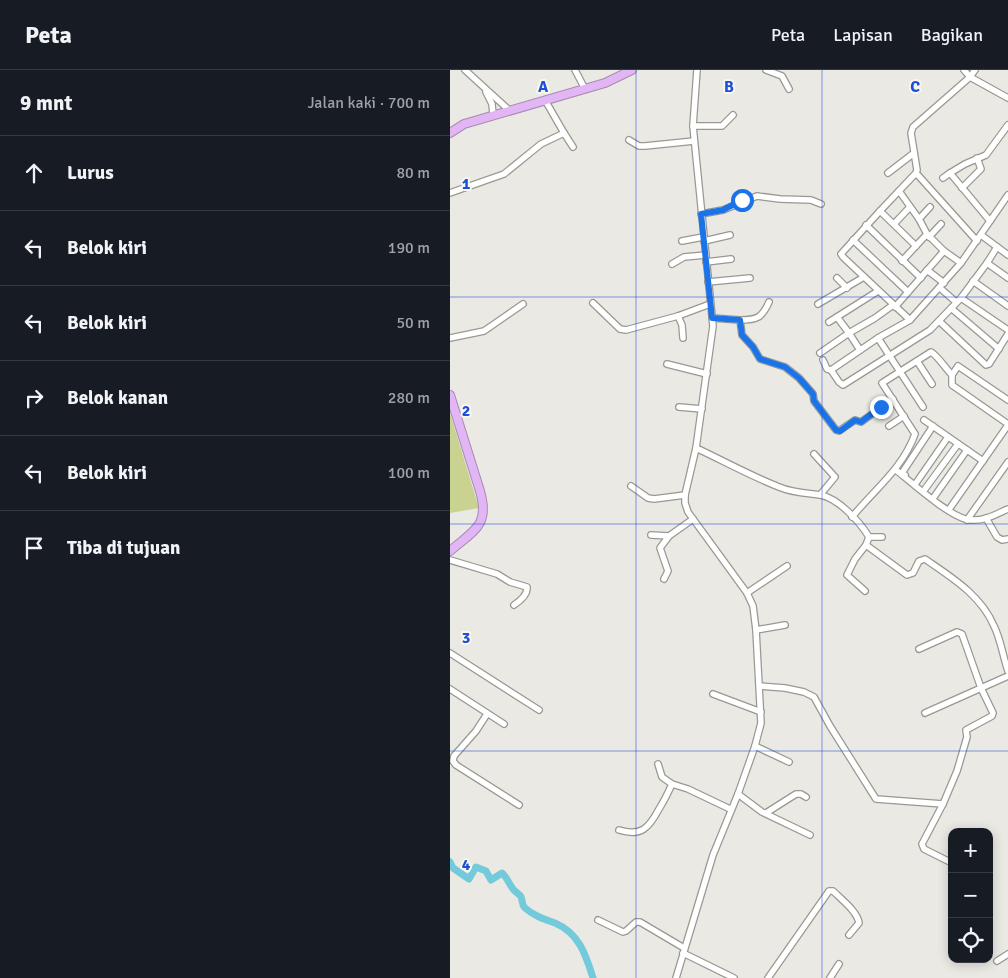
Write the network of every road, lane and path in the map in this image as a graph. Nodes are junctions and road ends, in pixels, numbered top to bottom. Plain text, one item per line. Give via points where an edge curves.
1 (464, 70) edge
2 (576, 70) edge
3 (632, 70) edge
4 (697, 70) edge
5 (766, 70) edge
6 (964, 70) edge
7 (975, 70) edge
8 (970, 78) junction
9 (484, 88) junction
10 (585, 89) junction
11 (789, 89) dead end
12 (1008, 98) edge
13 (545, 100) junction
14 (509, 110) junction
15 (493, 115) junction
16 (733, 115) dead end
17 (1008, 125) edge
18 (692, 126) junction
19 (450, 133) edge
20 (564, 133) junction
21 (630, 140) dead end
22 (694, 141) junction
23 (573, 147) dead end
24 (914, 153) junction
25 (977, 158) junction
26 (888, 173) dead end
27 (916, 173) junction
28 (950, 173) junction
29 (943, 178) dead end
30 (962, 188) junction
31 (899, 191) junction
32 (450, 193) edge
33 (1008, 195) edge
34 (821, 204) dead end
35 (910, 207) junction
36 (930, 207) dead end
37 (880, 211) junction
38 (701, 214) junction
39 (919, 219) junction
40 (990, 221) junction
41 (894, 224) junction
42 (940, 224) dead end
43 (866, 226) junction
44 (730, 235) dead end
45 (981, 235) junction
46 (928, 236) junction
47 (704, 239) junction
48 (853, 240) junction
49 (682, 241) dead end
50 (976, 241) junction
51 (916, 246) junction
52 (997, 247) junction
53 (944, 251) junction
54 (1008, 255) edge
55 (706, 258) junction
56 (731, 259) dead end
57 (902, 261) junction
58 (961, 263) junction
59 (987, 263) junction
60 (672, 264) dead end
61 (927, 270) junction
62 (864, 277) junction
63 (750, 278) dead end
64 (837, 278) dead end
65 (921, 278) junction
66 (1008, 278) edge
67 (973, 281) junction
68 (708, 282) junction
69 (942, 286) junction
70 (847, 288) junction
71 (878, 291) junction
72 (908, 292) junction
73 (959, 300) junction
74 (769, 302) dead end
75 (593, 303) dead end
76 (523, 304) dead end
77 (710, 304) junction
78 (818, 304) dead end
79 (894, 306) junction
80 (1008, 306) edge
81 (951, 308) junction
82 (678, 316) junction
83 (837, 317) junction
84 (712, 318) junction
85 (740, 320) junction
86 (910, 320) junction
87 (939, 321) junction
88 (829, 322) dead end
89 (1008, 330) edge
90 (849, 333) junction
91 (1008, 334) edge
92 (450, 338) edge
93 (683, 338) dead end
94 (878, 338) junction
95 (998, 349) junction
96 (860, 350) junction
97 (820, 353) dead end
98 (890, 355) junction
99 (823, 360) dead end
100 (916, 361) junction
101 (667, 364) dead end
102 (831, 370) junction
103 (900, 372) junction
104 (707, 374) junction
105 (952, 375) junction
106 (932, 384) dead end
107 (450, 395) edge
108 (893, 399) junction
109 (1008, 400) edge
110 (679, 407) dead end
111 (923, 407) dead end
112 (702, 409) junction
113 (904, 416) junction
114 (924, 420) dead end
115 (1008, 425) edge
116 (888, 426) dead end
117 (933, 426) junction
118 (948, 436) junction
119 (958, 444) junction
120 (696, 448) junction
121 (967, 450) junction
122 (814, 454) dead end
123 (983, 461) junction
124 (1008, 462) edge
125 (896, 470) junction
126 (916, 483) junction
127 (631, 486) dead end
128 (925, 489) junction
129 (685, 495) junction
130 (820, 495) junction
131 (934, 497) junction
132 (949, 509) junction
133 (1008, 509) edge
134 (852, 517) junction
135 (986, 518) junction
136 (693, 519) junction
137 (967, 520) junction
138 (650, 535) dead end
139 (669, 536) junction
140 (882, 536) dead end
141 (869, 537) junction
142 (1008, 539) edge
143 (866, 545) junction
144 (450, 552) edge
145 (450, 560) edge
146 (787, 566) dead end
147 (664, 579) dead end
148 (865, 590) dead end
149 (747, 593) junction
150 (514, 604) dead end
151 (785, 625) dead end
152 (756, 630) junction
153 (919, 649) dead end
154 (450, 653) edge
155 (1008, 671) edge
156 (1008, 676) edge
157 (760, 686) junction
158 (981, 688) junction
159 (450, 689) edge
160 (713, 694) dead end
161 (539, 710) dead end
162 (761, 712) junction
163 (925, 713) dead end
164 (487, 714) junction
165 (504, 724) dead end
166 (755, 746) junction
167 (789, 762) dead end
168 (658, 764) dead end
169 (672, 784) junction
170 (738, 794) junction
171 (806, 798) dead end
172 (943, 804) junction
173 (519, 805) dead end
174 (730, 809) junction
175 (766, 813) junction
176 (619, 830) dead end
177 (810, 835) dead end
178 (948, 861) edge
179 (598, 920) dead end
180 (849, 935) dead end
181 (683, 950) junction
182 (1008, 954) edge
183 (997, 961) dead end
184 (839, 964) dead end
185 (676, 978) edge
186 (734, 978) edge
187 (768, 978) edge
188 (830, 978) edge

1 - 9 street
2 - 10 street
3 - 10 highway via 617,79
4 - 18 street
5 - 11 street via 782,76
6 - 8 street
7 - 8 street
8 - 12 street
8 - 24 street via 913,127
9 - 14 street
9 - 15 street via 492,104
10 - 13 highway
13 - 14 highway
13 - 20 street
14 - 15 highway
15 - 19 highway via 464,124
16 - 18 street via 722,126
17 - 25 street via 986,155
18 - 22 street
20 - 23 street
20 - 32 street via 541,144 504,174
21 - 22 street via 639,146
22 - 38 street
24 - 26 street
24 - 27 street
25 - 28 street
25 - 30 street via 981,169
27 - 31 street
27 - 50 street
28 - 29 street
28 - 30 street
30 - 40 street
31 - 35 street
31 - 37 street
33 - 40 street
34 - 38 street via 810,200 756,196 723,210
35 - 39 street
35 - 41 street
36 - 39 street
37 - 41 street
37 - 43 street
38 - 47 street
39 - 46 street
40 - 45 street
41 - 51 street
42 - 46 street
43 - 48 street
43 - 57 street
44 - 47 street
45 - 50 street
45 - 52 street
46 - 51 street
46 - 53 street
47 - 49 street
47 - 55 street
48 - 62 street via 842,256
48 - 72 street
50 - 58 street
51 - 57 street
52 - 54 street
52 - 59 street
53 - 58 street
53 - 61 street
55 - 56 street
55 - 60 street via 684,257
55 - 68 street
57 - 65 street
58 - 69 street
59 - 66 street
59 - 67 street
61 - 65 street
61 - 69 street
62 - 70 street
62 - 71 street
63 - 68 street
64 - 70 street
65 - 72 street
67 - 73 street
67 - 80 street
68 - 77 street
69 - 73 street
69 - 86 street
70 - 78 street
71 - 79 street
71 - 83 street
72 - 79 street
73 - 81 street
73 - 89 street
74 - 85 street via 764,314 754,320
75 - 82 street via 623,330
76 - 92 street via 484,331
77 - 82 street
77 - 84 street
79 - 86 street
79 - 90 street
81 - 87 street
81 - 95 street
82 - 93 street
83 - 88 street
83 - 90 street
84 - 85 street
84 - 104 street
85 - 108 street via 742,335 760,359 785,367 799,378 836,430 840,431 855,420 861,422
86 - 94 street
87 - 95 street via 985,365
87 - 98 street
90 - 96 street
90 - 97 street
91 - 95 street
94 - 96 street
94 - 98 street
96 - 102 street
98 - 102 street via 844,384
98 - 103 street
99 - 102 street
100 - 103 street
100 - 105 street via 931,352
100 - 106 street
101 - 104 street
103 - 108 street via 882,383
103 - 111 street
104 - 112 street
105 - 109 street via 958,366
105 - 115 street via 952,385
107 - 144 highway via 484,503 484,513 478,526
108 - 113 street
110 - 112 street
112 - 120 street
113 - 116 street
113 - 125 street via 915,434
114 - 117 street
115 - 123 street
117 - 118 street
117 - 126 street via 902,473
118 - 119 street
118 - 126 street
119 - 121 street
119 - 128 street
120 - 129 street
120 - 130 street via 781,488
121 - 123 street
121 - 131 street
122 - 130 street via 835,477
123 - 132 street
124 - 137 street
125 - 132 street
125 - 134 street
126 - 128 street
127 - 129 street via 654,499
128 - 131 street
129 - 136 street via 686,508
130 - 134 street via 832,500
131 - 132 street
132 - 137 street
133 - 135 street
134 - 141 street
135 - 137 street
135 - 142 street via 997,537
136 - 139 street
136 - 149 street
138 - 139 street
139 - 147 street via 660,548 668,571
140 - 141 street
141 - 143 street
143 - 148 street via 846,575
143 - 155 street via 907,575 925,559 969,591 995,626
145 - 150 street via 497,574 528,588 522,600
146 - 149 street
149 - 152 street via 753,606
151 - 152 street
152 - 157 street
153 - 158 street via 961,633
154 - 161 street
156 - 158 street
157 - 162 street
157 - 172 street via 798,690 814,697 876,799
158 - 163 street
158 - 172 street via 993,714 966,730 957,771
159 - 164 street
160 - 162 street
162 - 166 street
164 - 165 street
164 - 173 street via 452,761
166 - 167 street
166 - 170 street
168 - 169 street via 662,777
169 - 174 street
169 - 176 street via 647,828 633,833
170 - 174 street
170 - 175 street
171 - 175 street via 796,794
172 - 178 street via 922,847
174 - 181 street
175 - 177 street
179 - 181 street via 623,932 640,922
180 - 187 street via 858,919 829,891
181 - 185 street
181 - 186 street
182 - 183 street
184 - 188 street

